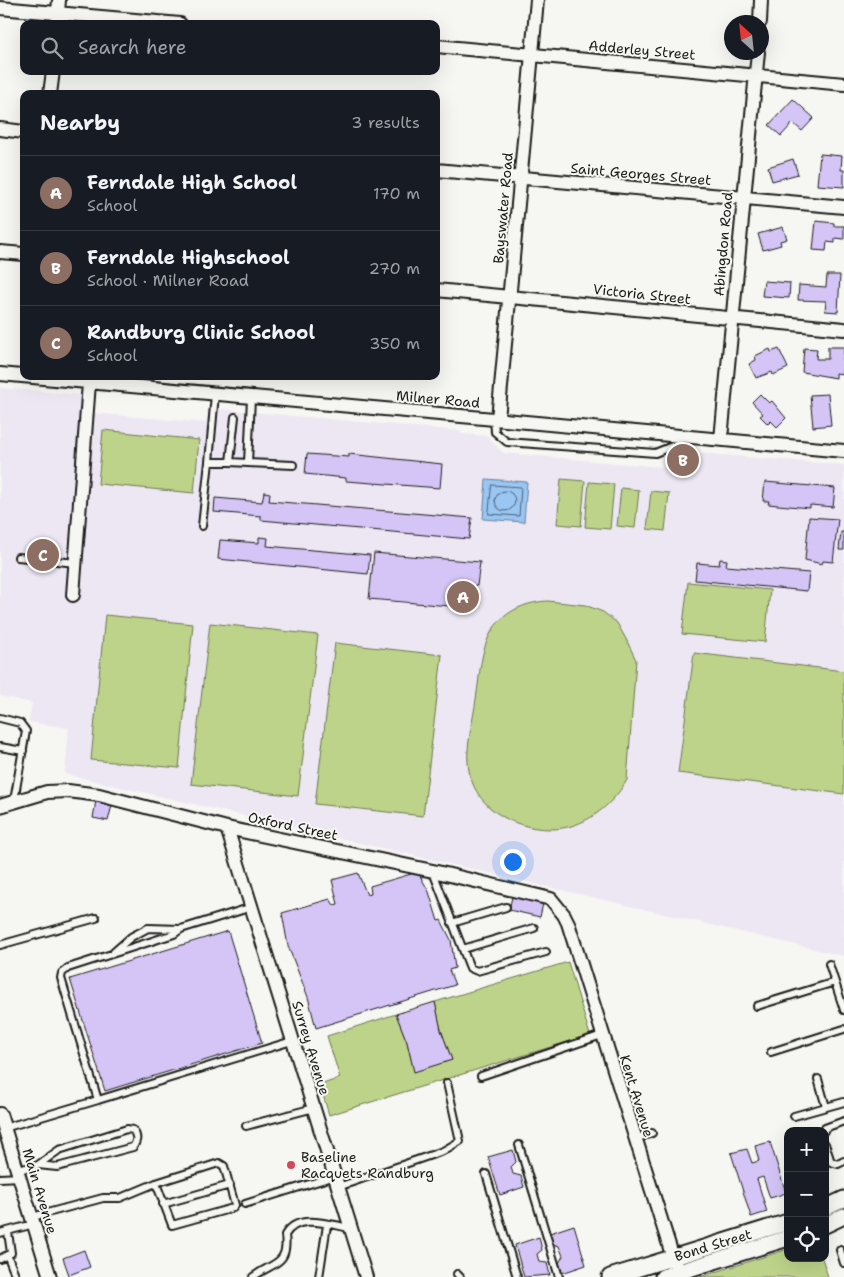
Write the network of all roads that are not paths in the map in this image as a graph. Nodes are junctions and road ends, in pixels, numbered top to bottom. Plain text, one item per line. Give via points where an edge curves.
1 (59, 0) edge
2 (537, 0) edge
3 (761, 0) edge
4 (0, 8) edge
5 (760, 15) edge
6 (58, 18) edge
7 (99, 20) edge
8 (440, 46) edge
9 (532, 54) junction
10 (757, 60) edge
11 (52, 75) edge
12 (756, 76) junction
13 (844, 84) edge
14 (50, 90) edge
15 (0, 129) edge
16 (20, 132) edge
17 (440, 170) edge
18 (520, 178) junction
19 (743, 198) junction
20 (844, 207) edge
21 (0, 252) edge
22 (20, 254) edge
23 (440, 290) edge
24 (510, 296) junction
25 (732, 319) junction
26 (844, 329) edge
27 (0, 374) edge
28 (20, 376) edge
29 (62, 380) edge
30 (89, 383) junction
31 (215, 394) junction
32 (252, 398) junction
33 (236, 417) dead end
34 (496, 419) junction
35 (685, 436) junction
36 (721, 439) junction
37 (844, 451) edge
38 (209, 462) junction
39 (230, 462) junction
40 (248, 463) junction
41 (293, 465) dead end
42 (202, 526) dead end
43 (18, 557) dead end
44 (76, 563) junction
45 (73, 595) dead end
46 (0, 718) edge
47 (0, 747) edge
48 (22, 751) junction
49 (14, 801) junction
50 (0, 806) edge
51 (227, 828) junction
52 (433, 871) junction
53 (506, 906) dead end
54 (252, 907) junction
55 (96, 918) dead end
56 (452, 923) junction
57 (568, 923) joint
58 (534, 928) dead end
59 (181, 929) junction
60 (0, 945) edge
61 (463, 949) junction
62 (546, 952) dead end
63 (113, 953) junction
64 (830, 964) dead end
65 (835, 982) junction
66 (757, 1006) dead end
67 (844, 1010) edge
68 (844, 1029) edge
69 (602, 1034) junction
70 (292, 1041) junction
71 (771, 1052) dead end
72 (481, 1076) dead end
73 (818, 1079) dead end
74 (446, 1083) dead end
75 (98, 1100) junction
76 (844, 1102) edge
77 (826, 1107) junction
78 (314, 1108) junction
79 (0, 1114) edge
80 (794, 1116) dead end
81 (844, 1122) edge
82 (246, 1126) dead end
83 (828, 1127) edge
84 (4, 1128) junction
85 (652, 1133) dead end
86 (635, 1139) junction
87 (519, 1145) dead end
88 (829, 1156) edge
89 (844, 1161) edge
90 (38, 1165) junction
91 (19, 1174) junction
92 (486, 1174) dead end
93 (0, 1178) edge
94 (337, 1181) junction
95 (156, 1183) junction
96 (230, 1184) junction
97 (844, 1199) edge
98 (163, 1204) junction
99 (246, 1204) dead end
100 (829, 1206) edge
101 (844, 1216) edge
102 (33, 1221) junction
103 (784, 1223) edge
104 (829, 1223) edge
105 (327, 1225) junction
106 (351, 1228) junction
107 (8, 1232) junction
108 (0, 1233) edge
109 (784, 1239) edge
110 (840, 1250) dead end
111 (8, 1257) junction
112 (673, 1257) junction
113 (0, 1259) edge
114 (844, 1263) edge
115 (673, 1276) edge
116 (16, 1277) edge
117 (50, 1277) edge
118 (253, 1277) edge
119 (319, 1277) edge
120 (366, 1277) edge
121 (517, 1277) edge
122 (559, 1277) edge
123 (610, 1277) edge

1 - 6 street
2 - 9 street, Bayswater Road
3 - 5 street
4 - 6 street
6 - 7 street
8 - 9 street, Adderley Street
9 - 12 street, Adderley Street
9 - 18 street, Bayswater Road
10 - 12 street, Abingdon Road
11 - 14 street
12 - 13 street, Adderley Street
12 - 19 street, Abingdon Road
15 - 16 street
17 - 18 street, Saint Georges Street
18 - 19 street, Saint Georges Street
18 - 24 street, Bayswater Road
19 - 20 street, Saint Georges Street
19 - 25 street, Abingdon Road
21 - 22 street
23 - 24 street, Victoria Street
24 - 25 street, Victoria Street
24 - 34 street, Bayswater Road
25 - 26 street, Victoria Street
25 - 36 street, Abingdon Road
27 - 28 street, Milner Road
29 - 30 street, Milner Road
30 - 31 street, Milner Road
30 - 44 street
31 - 32 street, Milner Road
31 - 38 lane
32 - 34 street, Milner Road
32 - 40 lane
33 - 39 lane
34 - 35 street, Milner Road
34 - 35 lane via 495,432 507,442 655,453 675,445
35 - 36 street, Milner Road
36 - 37 street, Milner Road
38 - 39 lane
38 - 42 lane
39 - 40 lane
40 - 41 lane
43 - 44 lane
44 - 45 street
46 - 48 lane via 20,723 25,728
47 - 48 lane
48 - 49 lane
49 - 50 street, Oxford Street
49 - 51 street, Oxford Street via 68,790
51 - 52 street, Oxford Street
51 - 54 street, Surrey Avenue
52 - 56 lane
52 - 57 street, Oxford Street via 552,899
53 - 56 lane
54 - 59 lane
54 - 70 street, Surrey Avenue
55 - 60 lane
56 - 61 lane
57 - 69 street, Kent Avenue
58 - 61 lane
59 - 63 lane
59 - 63 lane via 148,928 131,937
61 - 62 lane via 470,968 477,971
63 - 75 lane via 66,969 60,976
64 - 65 lane
65 - 66 lane
65 - 67 lane
68 - 71 lane
69 - 72 lane
69 - 86 street, Kent Avenue
70 - 75 lane
70 - 78 street, Surrey Avenue
73 - 77 lane
74 - 94 lane via 460,1141 443,1151
75 - 84 lane
76 - 77 lane
77 - 80 lane
78 - 82 lane
78 - 94 street, Surrey Avenue
79 - 84 street, Main Avenue
81 - 83 lane
84 - 91 street, Main Avenue
85 - 86 lane
86 - 112 street, Kent Avenue
87 - 122 lane
88 - 89 lane via 831,1162 838,1164
90 - 90 lane via 59,1150 127,1129 137,1135 133,1147 57,1167
90 - 91 lane
91 - 93 lane
91 - 102 street, Main Avenue
92 - 121 lane
94 - 99 lane
94 - 106 street, Surrey Avenue
95 - 96 lane via 222,1163
95 - 98 lane
95 - 102 lane via 120,1198 103,1198
96 - 98 lane
96 - 98 lane via 236,1202 233,1208 175,1226 169,1222
97 - 100 street
101 - 104 street
102 - 107 lane
102 - 117 street, Main Avenue
103 - 112 street, Bond Street
105 - 106 lane
105 - 118 lane via 310,1221 293,1225 284,1235 286,1250 282,1259
105 - 119 lane
106 - 120 street, Surrey Avenue
107 - 108 lane
107 - 111 lane via 11,1254
109 - 115 street, Bond Street
110 - 114 lane
111 - 113 lane
111 - 116 lane
112 - 115 street, Kent Avenue
112 - 123 street, Bond Street

